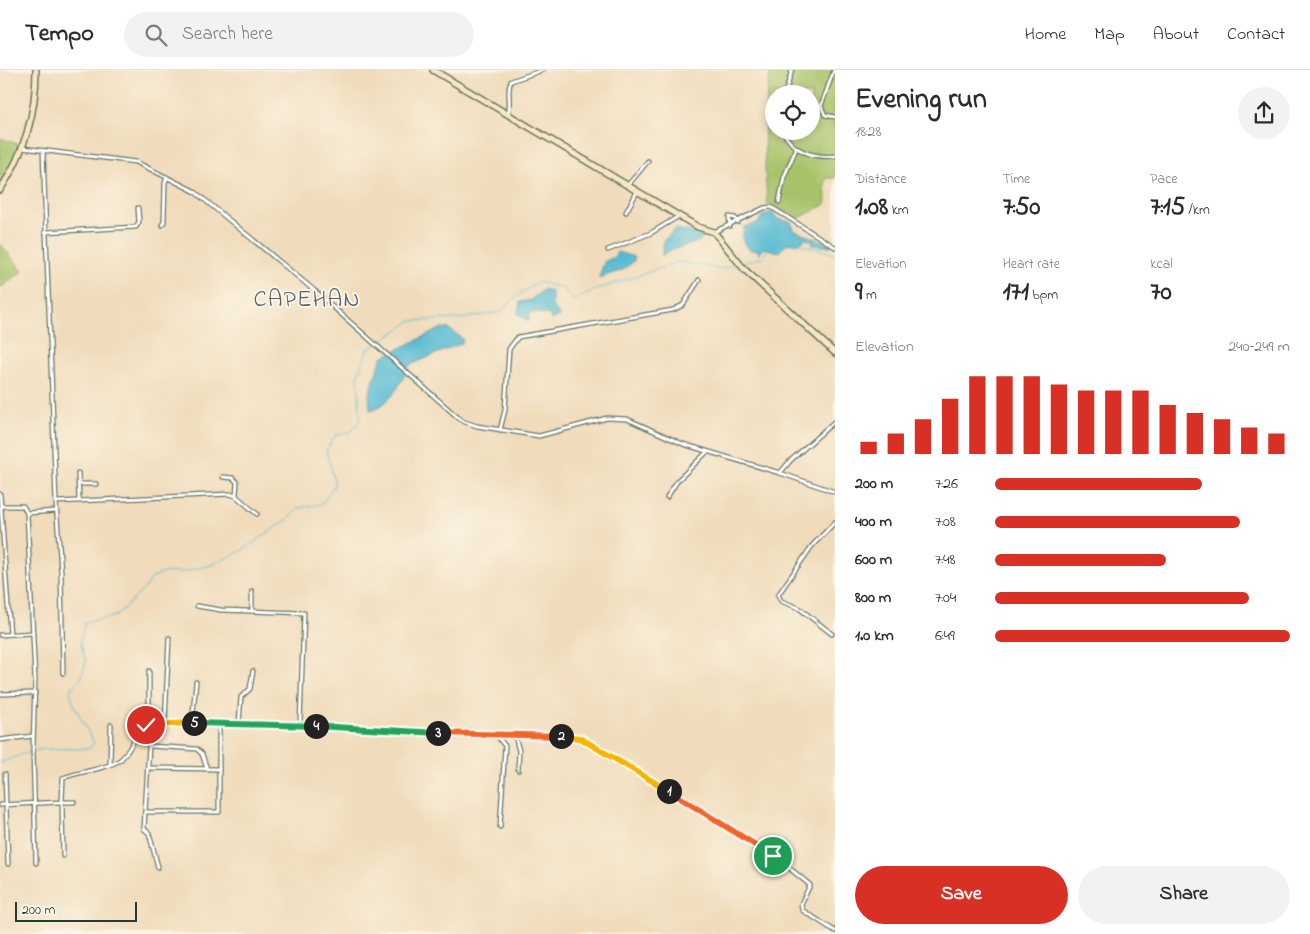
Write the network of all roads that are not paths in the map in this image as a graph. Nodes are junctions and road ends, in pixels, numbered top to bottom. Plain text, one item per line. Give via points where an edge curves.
1 (36, 70) edge
2 (433, 70) edge
3 (543, 70) edge
4 (792, 70) edge
5 (834, 70) edge
6 (788, 85) edge
7 (508, 114) junction
8 (835, 117) edge
9 (790, 140) edge
10 (23, 148) junction
11 (796, 148) junction
12 (43, 150) junction
13 (835, 156) edge
14 (648, 161) dead end
15 (167, 177) junction
16 (628, 186) junction
17 (0, 190) edge
18 (638, 192) junction
19 (779, 202) dead end
20 (138, 208) dead end
21 (626, 212) dead end
22 (679, 216) junction
23 (738, 222) junction
24 (162, 224) dead end
25 (730, 226) junction
26 (46, 232) junction
27 (715, 233) junction
28 (835, 247) edge
29 (608, 250) dead end
30 (699, 280) dead end
31 (835, 353) edge
32 (835, 421) edge
33 (500, 430) junction
34 (707, 452) junction
35 (78, 473) dead end
36 (780, 473) junction
37 (223, 477) dead end
38 (79, 484) junction
39 (96, 484) dead end
40 (835, 492) edge
41 (0, 494) edge
42 (236, 496) junction
43 (667, 497) dead end
44 (79, 501) junction
45 (56, 502) junction
46 (1, 506) edge
47 (56, 511) junction
48 (27, 513) junction
49 (257, 514) dead end
50 (835, 522) edge
51 (252, 591) dead end
52 (197, 606) dead end
53 (252, 611) junction
54 (33, 633) junction
55 (10, 634) junction
56 (832, 634) dead end
57 (0, 635) edge
58 (169, 638) dead end
59 (149, 671) dead end
60 (253, 671) dead end
61 (63, 673) dead end
62 (196, 682) dead end
63 (35, 693) junction
64 (0, 694) edge
65 (165, 723) junction
66 (192, 723) junction
67 (148, 724) junction
68 (218, 724) junction
69 (239, 724) junction
70 (300, 724) junction
71 (111, 725) dead end
72 (497, 735) junction
73 (509, 735) junction
74 (33, 736) junction
75 (515, 736) junction
76 (0, 740) edge
77 (505, 744) junction
78 (149, 746) junction
79 (110, 764) junction
80 (148, 768) junction
81 (207, 769) junction
82 (219, 770) junction
83 (518, 770) dead end
84 (5, 774) dead end
85 (62, 802) junction
86 (74, 802) dead end
87 (35, 803) junction
88 (0, 804) edge
89 (6, 804) junction
90 (145, 812) junction
91 (500, 827) dead end
92 (64, 856) dead end
93 (36, 863) dead end
94 (8, 864) dead end
95 (158, 866) dead end
96 (835, 931) edge

1 - 10 street via 33,110
2 - 7 street
3 - 7 street via 511,81
4 - 6 street
5 - 8 street via 821,106 825,115
7 - 16 street
9 - 11 street
10 - 12 street
10 - 17 street
11 - 13 street via 810,154
11 - 19 street via 784,177
12 - 15 street via 136,162
12 - 26 street
14 - 16 street
15 - 24 street
15 - 33 street via 194,191 237,225 458,419
16 - 18 street
18 - 21 street
18 - 22 street
20 - 26 street via 136,227
22 - 27 street
22 - 29 street via 651,233
23 - 25 street
23 - 25 street via 729,217
23 - 28 street via 771,207
25 - 27 street
26 - 45 street
27 - 31 street via 738,262
30 - 33 street via 683,305 673,310 518,337 509,349 505,410
32 - 36 street
33 - 34 street via 539,436 617,417
34 - 36 street
34 - 43 street via 678,480
35 - 38 street
36 - 40 street
37 - 42 street via 237,482
38 - 39 street
38 - 44 street
41 - 46 street
42 - 44 street
42 - 49 street
44 - 45 street
45 - 47 street
46 - 48 street via 24,506
46 - 55 street
47 - 48 street
47 - 61 street
48 - 54 street
50 - 56 street via 812,546 778,595 780,601 799,608
51 - 53 street
52 - 53 street
53 - 70 street via 301,611 305,614
54 - 55 street
54 - 63 street
55 - 57 street
58 - 65 street
59 - 67 street
60 - 69 street via 250,689 241,697
62 - 66 street
63 - 64 street
63 - 74 street
65 - 66 street
65 - 67 street
66 - 68 street
67 - 78 street
67 - 79 street via 126,755
68 - 69 street
68 - 82 street
69 - 70 street
70 - 72 street
71 - 79 street
72 - 73 street
72 - 77 street
73 - 75 street
73 - 77 street
74 - 76 street
74 - 87 street
75 - 83 street via 519,751
75 - 96 street via 578,738 720,822 810,884 801,908
77 - 91 street
78 - 80 street
78 - 81 street via 197,748
79 - 85 street via 63,778
80 - 81 street
80 - 90 street
81 - 82 street
82 - 90 street via 218,813
84 - 89 street
85 - 86 street
85 - 87 street
85 - 92 street
87 - 89 street
87 - 93 street
88 - 89 street
89 - 94 street
90 - 95 street via 144,829 149,833

